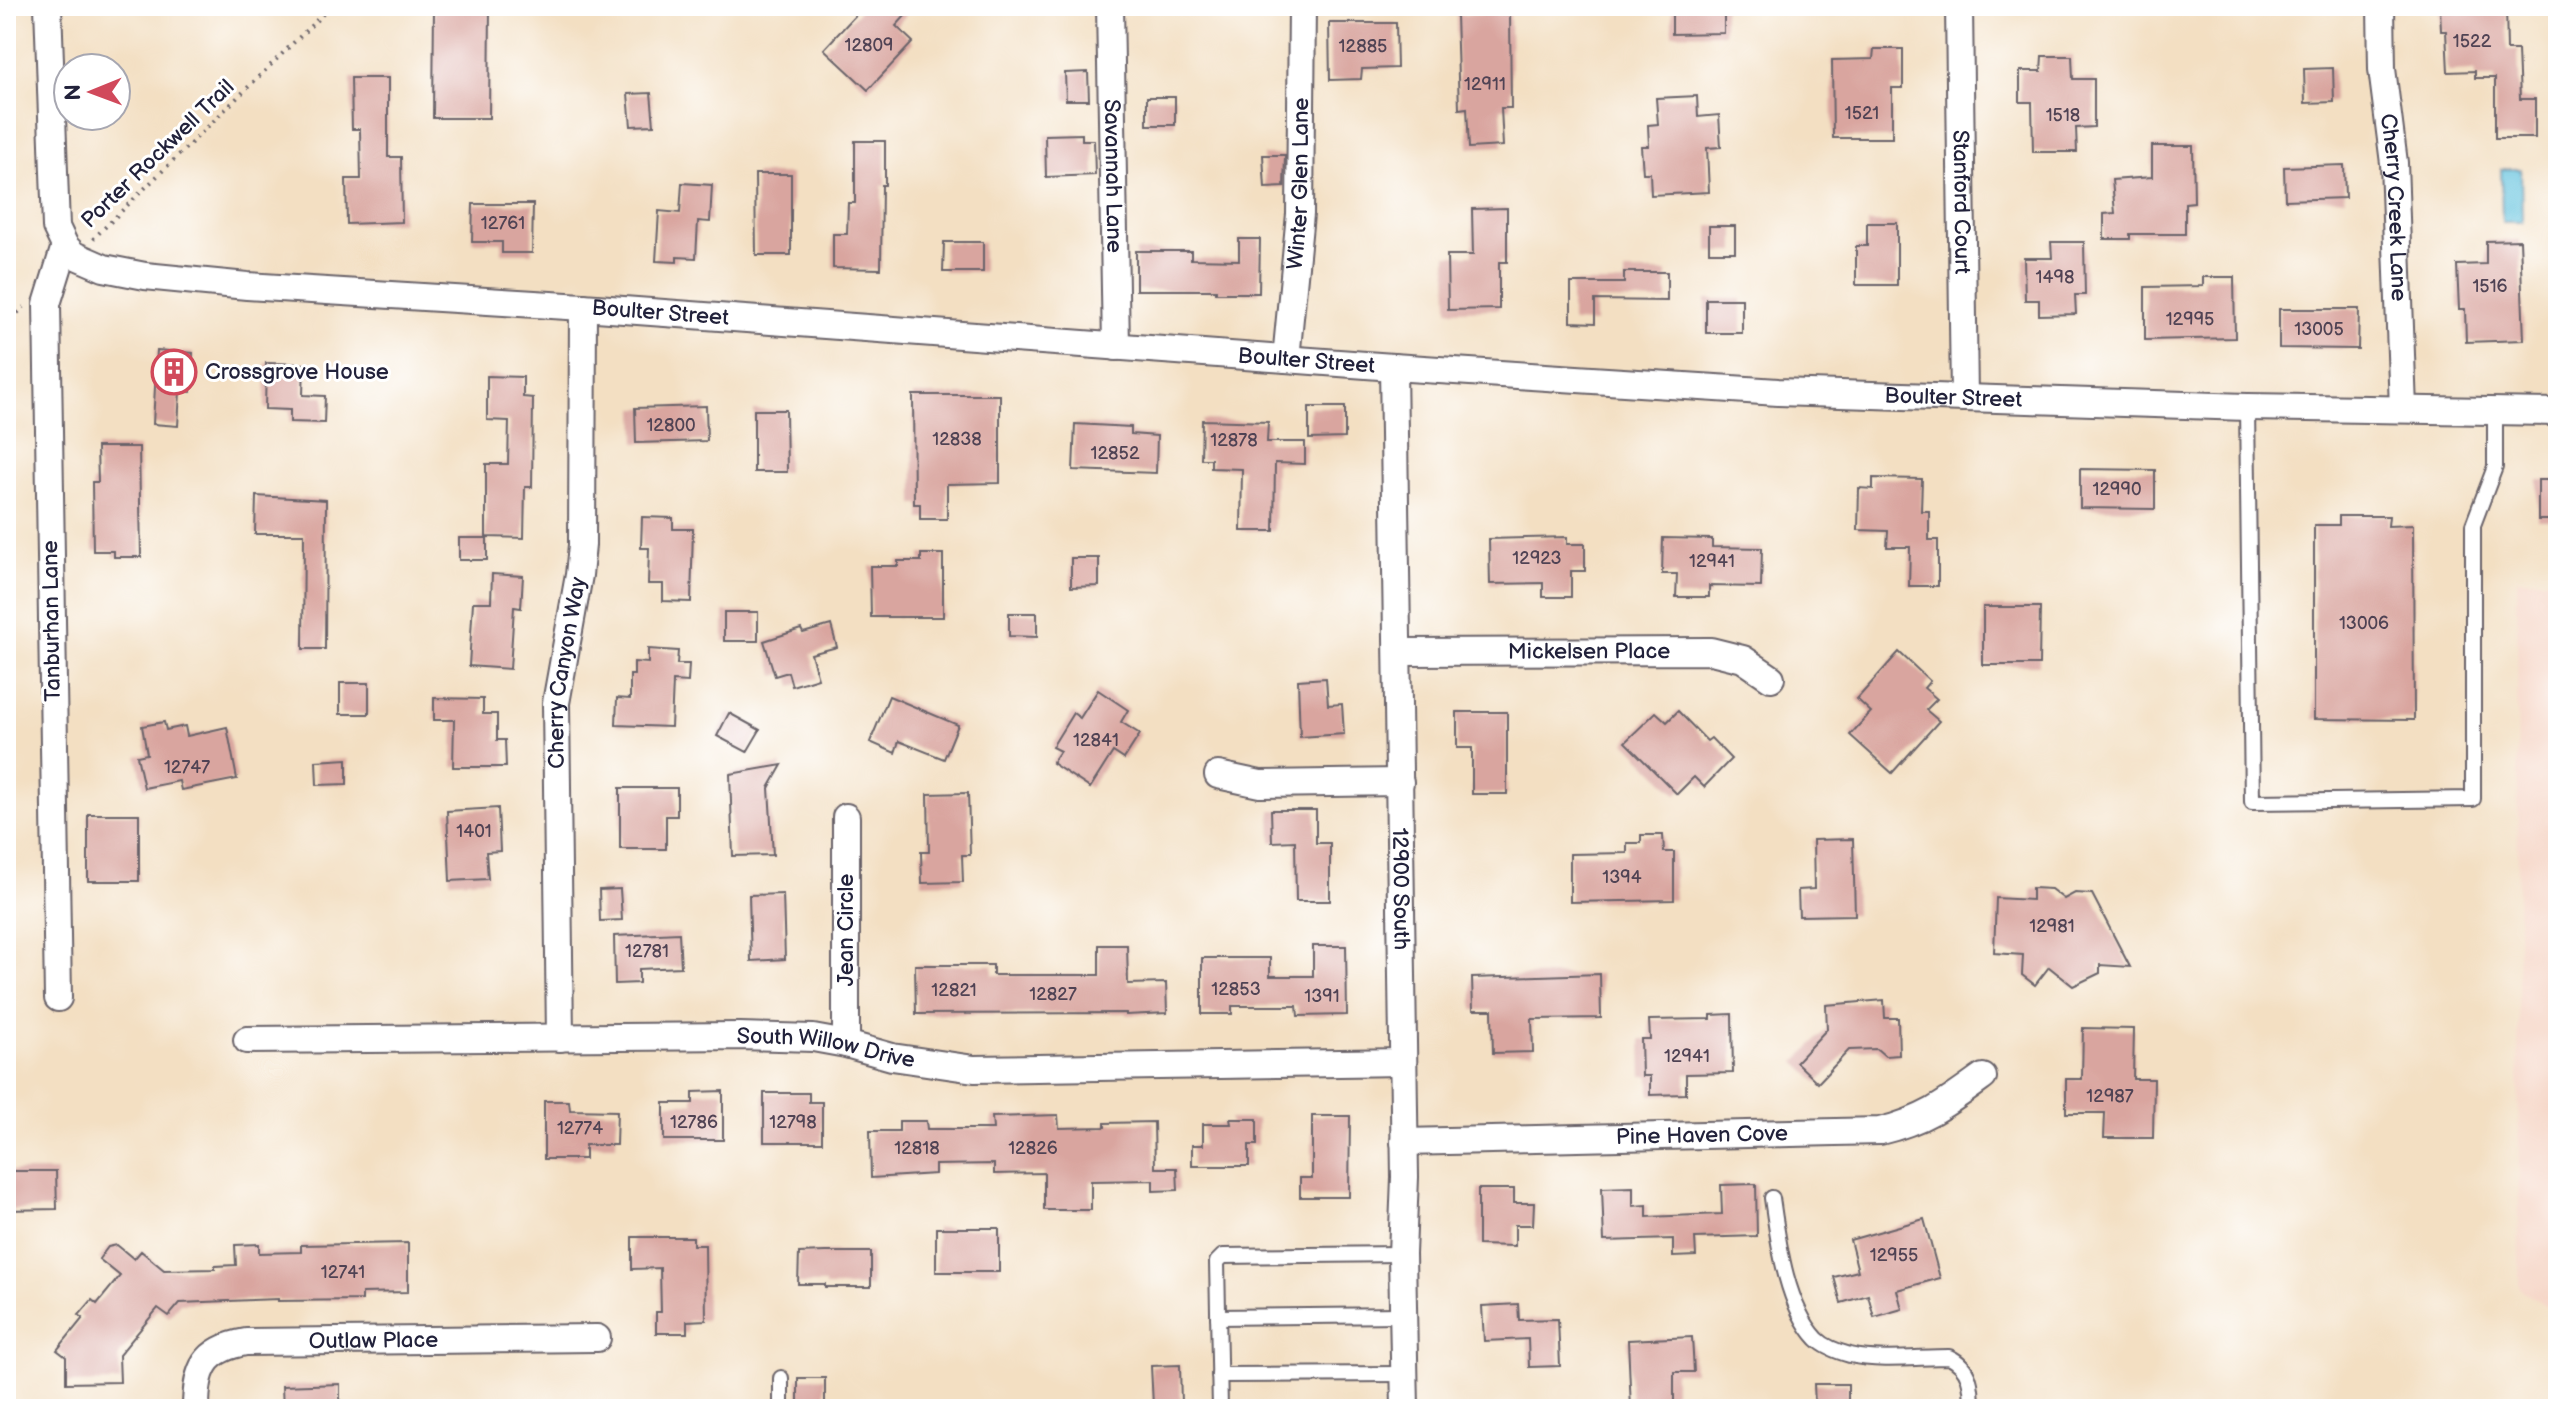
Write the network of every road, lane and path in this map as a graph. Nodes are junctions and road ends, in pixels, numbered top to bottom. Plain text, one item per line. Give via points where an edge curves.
1 (48, 6) edge
2 (331, 6) edge
3 (1110, 6) edge
4 (1302, 6) edge
5 (1959, 6) edge
6 (2381, 6) edge
7 (70, 250) junction
8 (55, 275) junction
9 (583, 307) junction
10 (6, 324) edge
11 (1116, 347) junction
12 (1286, 359) junction
13 (1393, 367) junction
14 (1964, 398) junction
15 (2247, 407) junction
16 (2403, 409) junction
17 (2495, 411) junction
18 (2558, 412) edge
19 (1399, 652) junction
20 (1771, 678) dead end
21 (1218, 775) dead end
22 (1400, 782) junction
23 (846, 817) dead end
24 (58, 998) dead end
25 (560, 1038) junction
26 (247, 1040) dead end
27 (846, 1044) junction
28 (1403, 1062) junction
29 (1983, 1077) dead end
30 (1404, 1142) junction
31 (1772, 1198) dead end
32 (1402, 1254) junction
33 (1403, 1315) junction
34 (1218, 1317) junction
35 (597, 1338) dead end
36 (1405, 1374) junction
37 (1219, 1375) junction
38 (781, 1378) dead end
39 (196, 1409) edge
40 (781, 1409) edge
41 (1220, 1409) edge
42 (1405, 1409) edge
43 (1972, 1409) edge

1 - 7 street via 56,227
2 - 7 path, Porter Rockwell Trail via 118,217
3 - 11 street, Savannah Lane
4 - 12 street, Winter Glen Lane via 1300,214
5 - 14 street, Stanford Court
6 - 16 street, Cherry Creek Lane via 2382,69 2394,163
7 - 8 street, Tanburhan Lane
7 - 9 street, Boulter Street via 104,268 145,276
8 - 10 path
8 - 24 street, Tanburhan Lane via 47,304
9 - 11 street, Boulter Street
9 - 25 street, Cherry Canyon Way via 582,545 556,703
11 - 12 street, Boulter Street
12 - 13 street, Boulter Street
13 - 14 street, Boulter Street via 1778,392
13 - 19 street, 12900 South
14 - 15 street, Boulter Street
15 - 16 street, Boulter Street
15 - 17 lane via 2252,802 2473,799 2473,525 2495,467
16 - 17 street, Boulter Street
17 - 18 street, Boulter Street
19 - 20 street, Mickelsen Place via 1711,651 1743,659
19 - 22 street, 12900 South
21 - 22 street via 1260,784
22 - 28 street, 12900 South
23 - 27 street, Jean Circle
25 - 26 street, South Willow Drive
25 - 27 street, South Willow Drive via 740,1036
27 - 28 street, South Willow Drive via 974,1069
28 - 30 street, 12900 South
29 - 30 street, Pine Haven Cove via 1940,1108 1880,1131
30 - 32 street, 12900 South
31 - 43 lane via 1792,1294 1817,1339 1851,1355 1958,1361 1969,1374
32 - 33 street, 12900 South
32 - 34 lane via 1223,1256 1217,1262
33 - 34 lane
33 - 36 street, 12900 South
34 - 37 lane
35 - 39 street, Outlaw Place via 246,1342 220,1350 202,1367
36 - 37 lane
36 - 42 street, 12900 South
37 - 41 lane
38 - 40 lane

